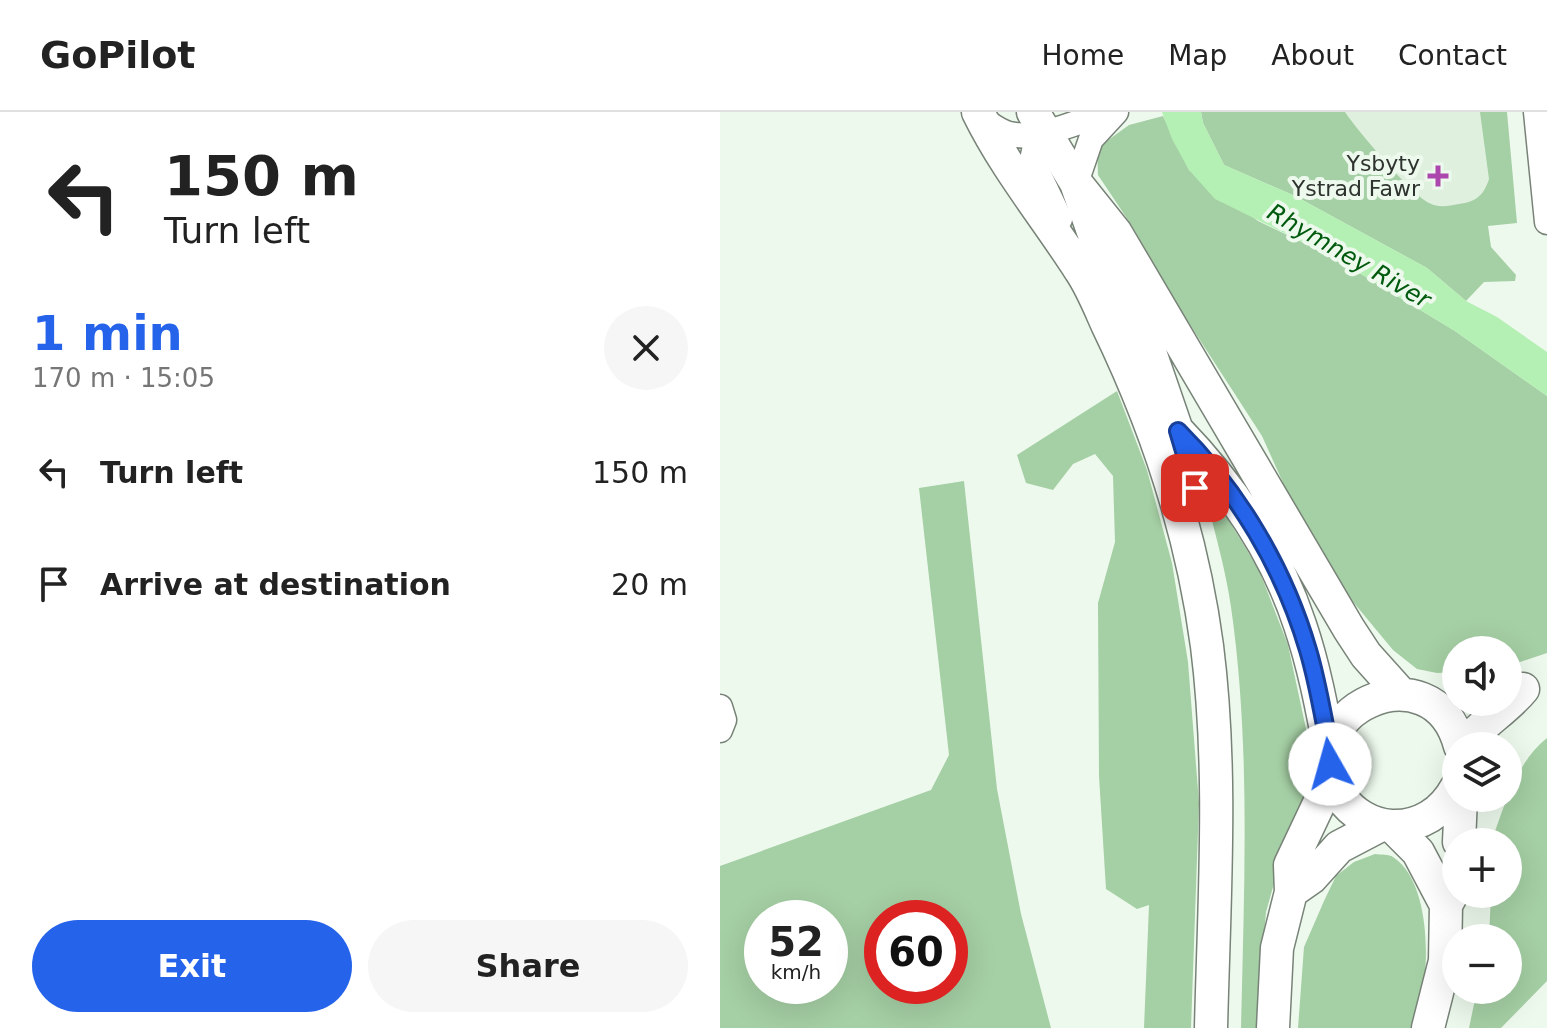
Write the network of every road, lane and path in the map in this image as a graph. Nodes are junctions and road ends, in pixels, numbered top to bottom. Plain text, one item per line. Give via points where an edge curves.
1 (1105, 112) edge
2 (1116, 112) edge
3 (1536, 112) edge
4 (979, 115) edge
5 (1039, 122) edge
6 (1076, 183) junction
7 (1547, 222) edge
8 (1081, 271) junction
9 (1136, 386) junction
10 (1178, 431) junction
11 (1526, 686) edge
12 (1442, 694) edge
13 (1408, 696) junction
14 (720, 707) edge
15 (720, 730) edge
16 (1455, 732) edge
17 (1477, 732) edge
18 (1331, 764) junction
19 (1442, 808) edge
20 (1387, 825) junction
21 (1442, 884) edge
22 (1291, 892) junction
23 (1450, 908) edge
24 (1211, 1028) edge
25 (1232, 1028) edge
26 (1273, 1028) edge
27 (1428, 1028) edge

1 - 5 lane
2 - 6 lane via 1091,139
3 - 7 lane
4 - 5 lane via 1007,133 1024,135
4 - 8 main road
5 - 6 main road
5 - 8 lane via 1033,166
6 - 10 main road
6 - 13 main road via 1116,233 1349,629 1366,655
8 - 9 main road
9 - 10 main road
9 - 24 main road via 1182,517 1207,646 1215,789
10 - 18 main road via 1225,485 1282,580 1307,647
10 - 25 main road via 1212,555 1232,686 1237,770
11 - 17 main road
12 - 13 main road
13 - 16 main road via 1441,711
13 - 18 main road via 1385,695 1355,709 1335,735
14 - 15 lane
18 - 20 main road via 1337,790 1355,812
18 - 22 main road via 1290,865
19 - 20 main road via 1425,820
20 - 21 main road via 1418,852
20 - 22 main road via 1339,847
22 - 26 main road via 1277,948
23 - 27 main road via 1445,961

